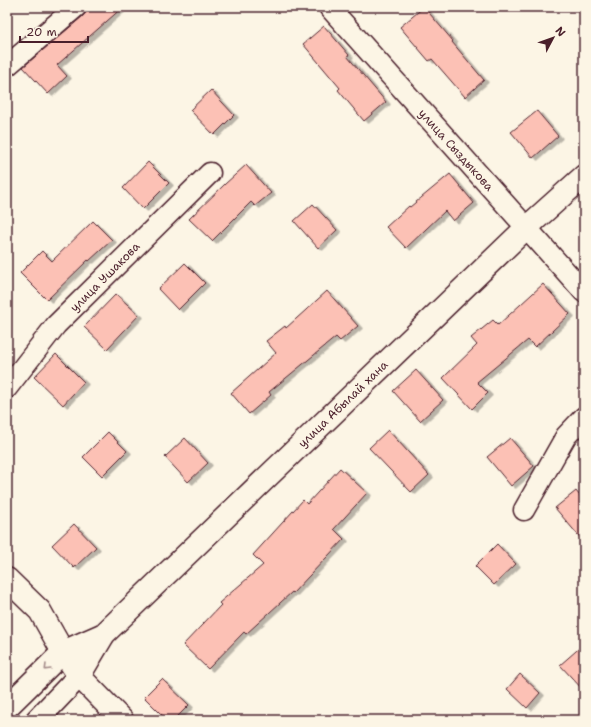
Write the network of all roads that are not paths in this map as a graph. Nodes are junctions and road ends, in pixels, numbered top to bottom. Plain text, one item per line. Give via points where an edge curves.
1 (76, 7) edge
2 (329, 7) edge
3 (7, 66) edge
4 (210, 173) dead end
5 (584, 176) edge
6 (526, 228) junction
7 (584, 292) edge
8 (7, 388) edge
9 (584, 417) edge
10 (524, 510) dead end
11 (7, 579) edge
12 (104, 634) junction
13 (63, 652) junction
14 (79, 676) junction
15 (7, 707) edge
16 (37, 720) edge
17 (122, 720) edge

1 - 3 street
2 - 6 street, улица Сыздыкова
4 - 8 street, улица Ушакова via 56,325
5 - 6 street, улица Абылай хана
6 - 7 street, улица Сыздыкова
6 - 12 street, улица Абылай хана
9 - 10 street via 566,436
11 - 13 street via 40,611
12 - 13 street, улица Абылай хана
12 - 14 street, улица Абылай хана
13 - 14 street
13 -> 15 street, улица Абылай хана
14 - 16 street, улица Абылай хана
14 - 17 street

